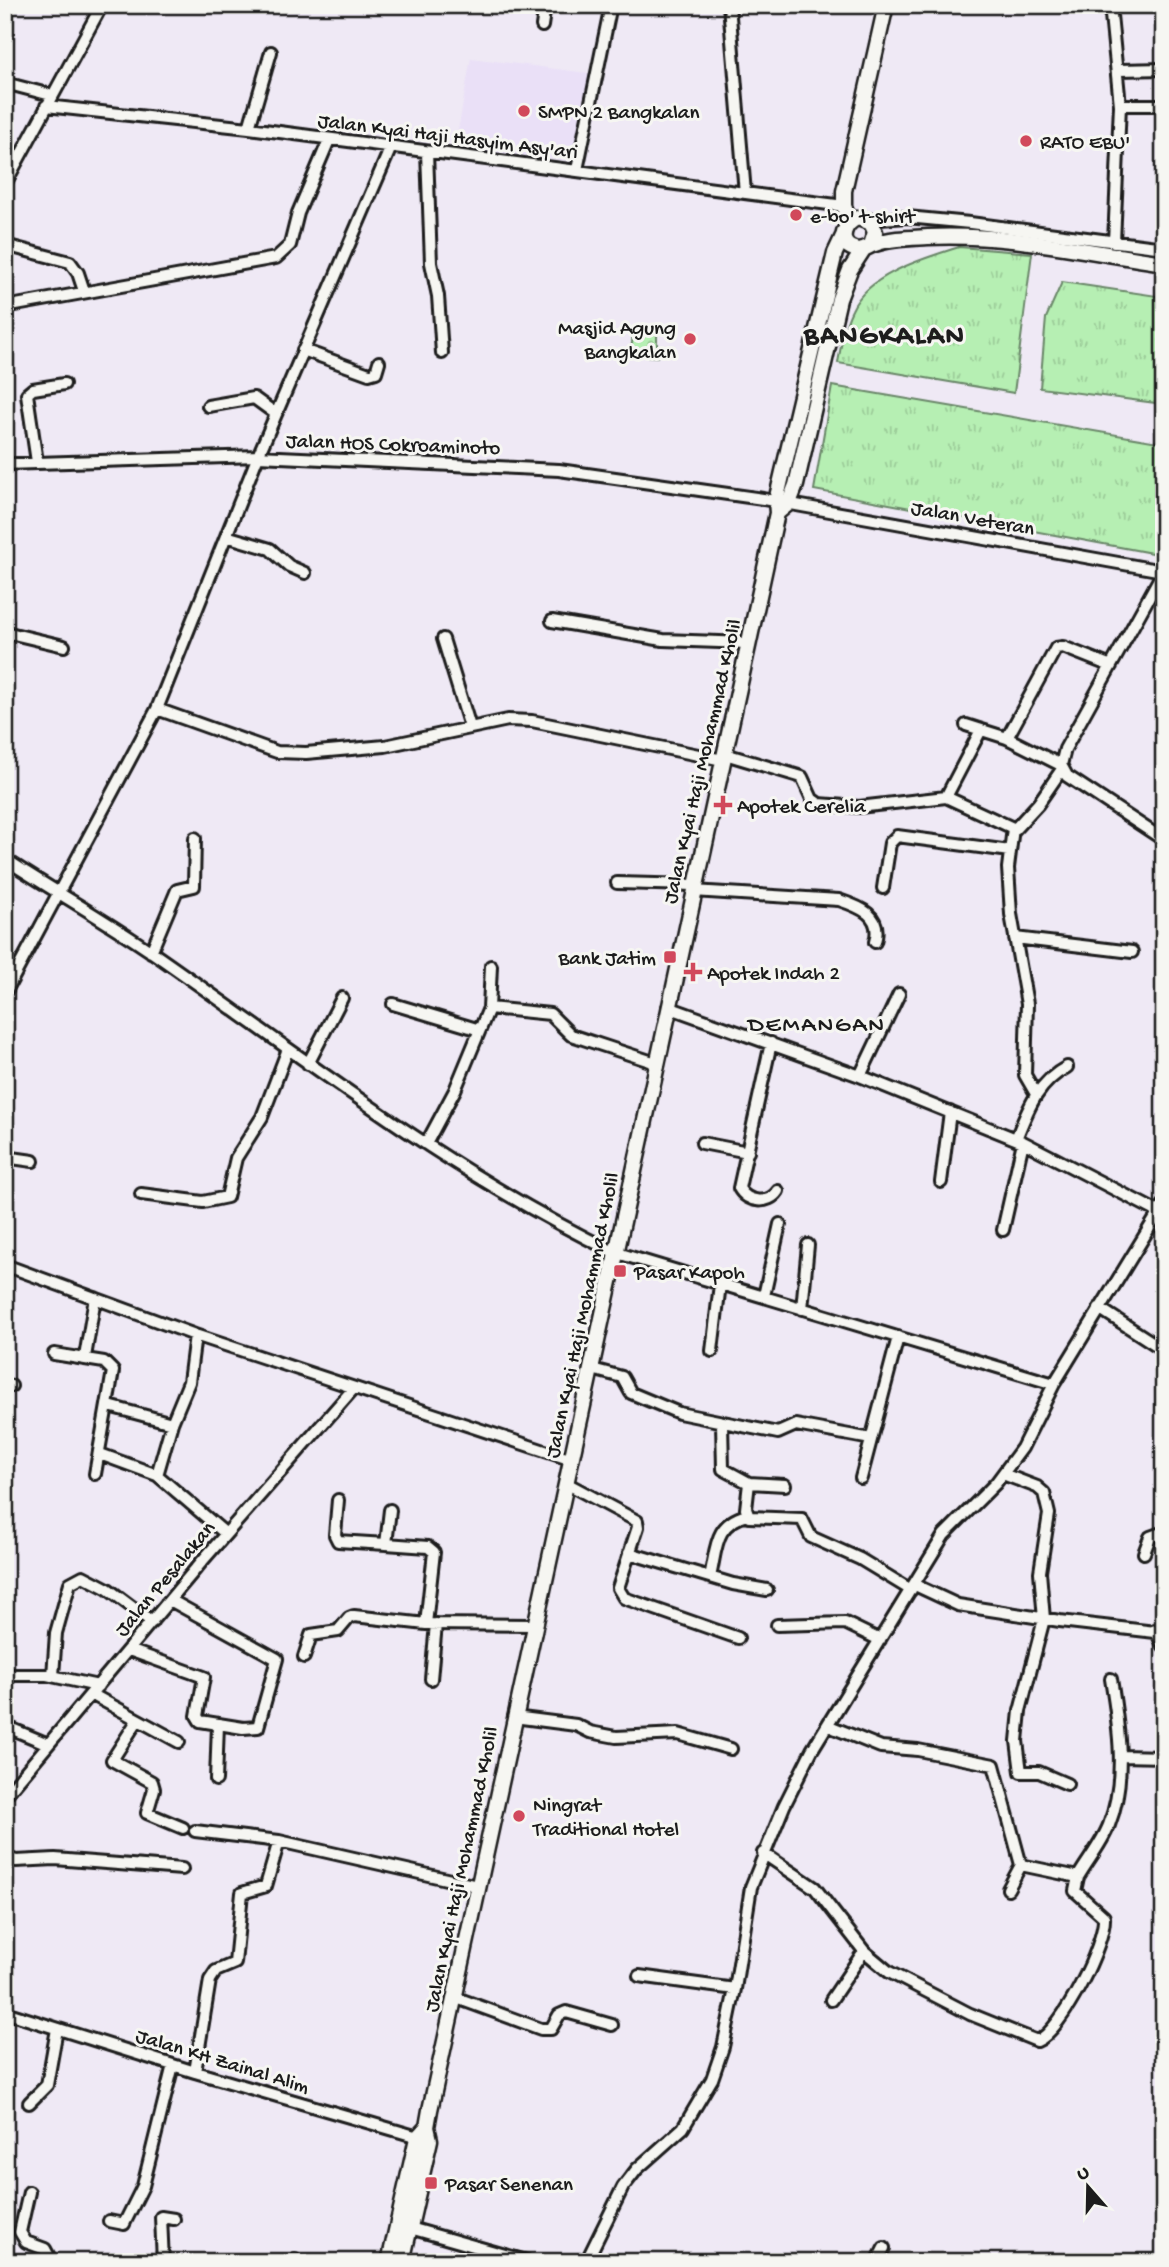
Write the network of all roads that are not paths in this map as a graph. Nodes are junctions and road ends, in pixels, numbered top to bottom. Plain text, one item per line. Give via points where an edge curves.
1 (102, 5) edge
2 (545, 5) edge
3 (611, 5) edge
4 (729, 5) edge
5 (886, 5) edge
6 (1110, 5) edge
7 (542, 26) dead end
8 (271, 52) dead end
9 (1119, 69) junction
10 (1164, 69) edge
11 (5, 83) edge
12 (51, 94) junction
13 (1120, 105) junction
14 (46, 106) junction
15 (1164, 106) edge
16 (249, 128) junction
17 (329, 140) junction
18 (391, 147) junction
19 (427, 152) junction
20 (577, 170) junction
21 (5, 184) edge
22 (745, 194) junction
23 (844, 206) junction
24 (867, 220) junction
25 (847, 228) junction
26 (1114, 242) junction
27 (5, 245) edge
28 (867, 247) junction
29 (1164, 248) edge
30 (1164, 263) edge
31 (83, 291) junction
32 (5, 307) edge
33 (303, 350) junction
34 (442, 353) dead end
35 (379, 362) dead end
36 (817, 362) junction
37 (64, 384) dead end
38 (208, 406) dead end
39 (276, 414) junction
40 (258, 456) junction
41 (37, 462) junction
42 (5, 464) edge
43 (781, 506) junction
44 (226, 536) junction
45 (1163, 571) edge
46 (305, 573) dead end
47 (552, 621) dead end
48 (5, 632) edge
49 (443, 639) dead end
50 (748, 643) junction
51 (64, 646) dead end
52 (1111, 666) junction
53 (157, 709) junction
54 (966, 725) dead end
55 (470, 727) junction
56 (981, 730) junction
57 (1007, 738) junction
58 (724, 757) junction
59 (1061, 767) junction
60 (946, 797) junction
61 (1014, 830) junction
62 (195, 838) dead end
63 (1164, 839) edge
64 (1010, 851) junction
65 (5, 859) edge
66 (617, 883) dead end
67 (694, 888) junction
68 (883, 888) dead end
69 (57, 893) junction
70 (1015, 938) junction
71 (876, 942) dead end
72 (151, 952) junction
73 (1132, 952) dead end
74 (491, 966) dead end
75 (5, 993) edge
76 (900, 994) dead end
77 (342, 998) dead end
78 (393, 1004) dead end
79 (668, 1007) junction
80 (489, 1008) junction
81 (480, 1030) junction
82 (771, 1043) junction
83 (288, 1049) junction
84 (656, 1062) junction
85 (308, 1064) junction
86 (1067, 1067) dead end
87 (860, 1076) junction
88 (1036, 1094) junction
89 (950, 1112) junction
90 (1019, 1140) junction
91 (702, 1143) dead end
92 (426, 1144) junction
93 (748, 1152) junction
94 (5, 1157) edge
95 (33, 1161) dead end
96 (941, 1182) dead end
97 (778, 1191) dead end
98 (141, 1194) dead end
99 (1162, 1211) edge
100 (780, 1224) dead end
101 (1003, 1230) dead end
102 (808, 1245) dead end
103 (614, 1252) junction
104 (5, 1265) edge
105 (720, 1284) junction
106 (764, 1296) junction
107 (94, 1298) junction
108 (1099, 1308) junction
109 (802, 1309) junction
110 (195, 1335) junction
111 (898, 1337) junction
112 (712, 1350) dead end
113 (1164, 1350) edge
114 (54, 1354) dead end
115 (85, 1357) junction
116 (592, 1368) junction
117 (1054, 1384) junction
118 (354, 1388) junction
119 (109, 1406) junction
120 (172, 1423) junction
121 (722, 1423) junction
122 (871, 1439) junction
123 (100, 1454) junction
124 (572, 1461) junction
125 (94, 1474) dead end
126 (1003, 1474) junction
127 (157, 1475) junction
128 (861, 1478) dead end
129 (566, 1483) junction
130 (749, 1483) junction
131 (785, 1485) dead end
132 (338, 1500) dead end
133 (390, 1510) dead end
134 (747, 1515) junction
135 (1164, 1532) edge
136 (226, 1534) junction
137 (386, 1544) junction
138 (629, 1553) junction
139 (1144, 1553) dead end
140 (710, 1577) junction
141 (913, 1587) junction
142 (767, 1590) dead end
143 (170, 1600) junction
144 (1044, 1619) junction
145 (152, 1622) junction
146 (431, 1624) junction
147 (534, 1625) junction
148 (777, 1625) dead end
149 (1159, 1632) edge
150 (738, 1638) dead end
151 (880, 1640) junction
152 (1164, 1646) edge
153 (129, 1650) junction
154 (304, 1657) dead end
155 (5, 1675) edge
156 (53, 1676) junction
157 (431, 1679) dead end
158 (1111, 1679) dead end
159 (94, 1690) junction
160 (514, 1717) junction
161 (137, 1721) junction
162 (218, 1724) junction
163 (5, 1726) edge
164 (829, 1726) junction
165 (179, 1742) dead end
166 (48, 1744) junction
167 (731, 1749) dead end
168 (1121, 1756) junction
169 (1164, 1757) edge
170 (1021, 1772) junction
171 (998, 1777) junction
172 (216, 1780) dead end
173 (1067, 1784) dead end
174 (6, 1795) edge
175 (183, 1828) dead end
176 (195, 1831) dead end
177 (279, 1841) junction
178 (763, 1853) junction
179 (5, 1857) edge
180 (1021, 1865) junction
181 (183, 1869) dead end
182 (1078, 1877) junction
183 (477, 1886) junction
184 (1008, 1889) dead end
185 (864, 1951) junction
186 (639, 1976) dead end
187 (736, 1989) junction
188 (454, 1997) junction
189 (831, 2000) dead end
190 (5, 2012) edge
191 (612, 2025) dead end
192 (57, 2029) junction
193 (173, 2066) junction
194 (195, 2072) junction
195 (29, 2103) dead end
196 (425, 2135) junction
197 (29, 2192) dead end
198 (174, 2219) dead end
199 (109, 2221) dead end
200 (410, 2228) junction
201 (884, 2248) dead end
202 (52, 2262) edge
203 (163, 2262) edge
204 (390, 2262) edge
205 (402, 2262) edge
206 (530, 2262) edge
207 (586, 2262) edge
208 (877, 2262) edge

1 - 12 street
2 - 7 street
3 - 20 street
4 - 22 street
5 - 23 main road
6 - 9 street
8 - 16 street
9 - 10 street
9 - 13 street
11 - 12 street
12 - 14 street
13 - 15 street
13 - 26 street
14 - 16 street, Jalan Kyai Haji Hasyim Asy'ari
14 - 21 street
16 - 17 street, Jalan Kyai Haji Hasyim Asy'ari
17 - 18 street, Jalan Kyai Haji Hasyim Asy'ari
17 - 31 street via 284,253 250,265
18 - 19 street, Jalan Kyai Haji Hasyim Asy'ari
18 - 33 street
19 - 20 street, Jalan Kyai Haji Hasyim Asy'ari
19 - 34 street via 431,263
20 - 22 street, Jalan Kyai Haji Hasyim Asy'ari
22 - 23 street, Jalan Kyai Haji Hasyim Asy'ari
23 - 25 main road
24 - 25 main road via 858,218
24 - 26 street via 906,218
24 - 28 main road via 875,232
25 - 28 main road via 850,246
25 - 36 main road via 835,253
26 - 29 street
27 - 31 street via 70,261
28 - 30 main road via 901,239 975,237
28 - 36 main road via 845,282
31 - 32 street
33 - 35 street via 369,374 376,372
33 - 39 street
36 - 43 main road, Jalan Kyai Haji Mohammad Kholil
37 - 41 street via 27,394
38 - 39 street via 254,398
39 - 40 street
40 - 41 street, Jalan HOS Cokroaminoto
40 - 43 street, Jalan HOS Cokroaminoto via 559,470
40 - 44 street
41 - 42 street, Jalan HOS Cokroaminoto
43 - 45 street, Jalan Veteran
43 - 50 main road, Jalan Kyai Haji Mohammad Kholil
44 - 46 street via 270,549
44 - 53 street
45 - 52 street
47 - 50 street via 663,640
48 - 51 street
49 - 55 street
50 - 58 main road, Jalan Kyai Haji Mohammad Kholil
52 - 57 street via 1056,648
52 - 59 street via 1065,749
53 - 55 street via 276,752 349,751
53 - 69 street
54 - 56 street
55 - 58 street via 532,721
56 - 57 street
56 - 60 street
57 - 59 street
58 - 60 street via 802,777 819,804 859,807
58 - 67 main road, Jalan Kyai Haji Mohammad Kholil
59 - 61 street via 1038,804
59 - 63 street via 1067,776
60 - 61 street
61 - 64 street
62 - 72 street via 194,886 177,890
64 - 68 street via 897,836 890,843
64 - 70 street
65 - 69 street
66 - 67 street
67 - 71 street via 839,900 872,916
67 - 79 main road, Jalan Kyai Haji Mohammad Kholil
69 - 72 street
69 - 75 street
70 - 73 street
70 - 88 street via 1027,1004 1025,1075
72 - 83 street
74 - 80 street
76 - 87 street
77 - 85 street
78 - 81 street
79 - 82 street
79 - 84 main road, Jalan Kyai Haji Mohammad Kholil
80 - 81 street
80 - 84 street via 550,1014 571,1035
81 - 92 street
82 - 87 street
82 - 93 street
83 - 85 street
83 - 98 street via 262,1117 236,1158 227,1197 203,1202
84 - 103 main road, Jalan Kyai Haji Mohammad Kholil
85 - 92 street
86 - 88 street via 1049,1078
87 - 89 street
88 - 90 street
89 - 90 street
89 - 96 street
90 - 99 street
90 - 101 street
91 - 93 street
92 - 103 street via 570,1231
93 - 97 street via 740,1191 769,1202
94 - 95 street
99 - 108 street
100 - 106 street
102 - 109 street
103 - 105 street
103 - 116 main road, Jalan Kyai Haji Mohammad Kholil
104 - 107 street
105 - 106 street
105 - 112 street
106 - 109 street
107 - 110 street
107 - 115 street
108 - 113 street
108 - 117 street
109 - 111 street
110 - 118 street
110 - 120 street via 189,1382
111 - 117 street
111 - 122 street
114 - 115 street
115 - 119 street via 111,1366
116 - 121 street via 622,1377 627,1391 663,1408
116 - 124 main road, Jalan Kyai Haji Mohammad Kholil
117 - 126 street
118 - 124 street
118 - 136 street, Jalan Pesalakan
119 - 120 street
119 - 123 street
120 - 127 street
121 - 122 street via 778,1433 796,1424
121 - 130 street via 723,1469
122 - 128 street
123 - 125 street
123 - 127 street
124 - 129 main road, Jalan Kyai Haji Mohammad Kholil
126 - 141 street via 952,1525
126 - 144 street via 1037,1487 1048,1504 1041,1572
127 - 136 street
129 - 138 street via 637,1521
129 - 147 main road, Jalan Kyai Haji Mohammad Kholil
130 - 131 street
130 - 134 street
132 - 137 street via 338,1541
133 - 137 street
134 - 140 street via 727,1522 721,1530
134 - 141 street via 803,1519 811,1537
135 - 139 street via 1150,1537
136 - 143 street, Jalan Pesalakan
137 - 146 street via 428,1547 434,1552
138 - 140 street
138 - 150 street via 618,1588 624,1598
140 - 142 street
141 - 144 street via 958,1605
141 - 151 street
143 - 145 street, Jalan Pesalakan
143 - 162 street via 278,1661 257,1728
144 - 149 street
144 - 170 street via 1020,1711
145 - 153 street, Jalan Pesalakan
145 - 156 street via 108,1589 83,1576 74,1578 56,1633
146 - 147 street
146 - 154 street via 351,1617 338,1631 311,1635
146 - 157 street
147 - 160 main road, Jalan Kyai Haji Mohammad Kholil
148 - 151 street via 845,1623
149 - 152 street
151 - 164 street
153 - 159 street, Jalan Pesalakan
153 - 162 street via 201,1675 205,1680 198,1719
155 - 156 street
156 - 159 street
158 - 168 street
159 - 161 street
159 - 166 street, Jalan Pesalakan
160 - 167 street via 569,1724 616,1737 678,1734
160 - 183 main road, Jalan Kyai Haji Mohammad Kholil
161 - 165 street
161 - 175 street via 113,1760 152,1782 147,1813
162 - 172 street
163 - 166 street
164 - 171 street via 881,1747 991,1762
164 - 178 street via 796,1779
166 - 174 street, Jalan Pesalakan
168 - 169 street
168 - 182 street via 1109,1827
170 - 171 street
170 - 173 street via 1039,1772
171 - 180 street
176 - 177 street
177 - 183 street
177 - 194 street via 266,1886 242,1894 235,1963 216,1971 210,1980
178 - 185 street via 815,1888
178 - 187 street via 746,1915
179 - 181 street
180 - 182 street
180 - 184 street
182 - 185 street via 1075,1891 1102,1912 1104,1922 1064,2014 1040,2040 1030,2040 926,1993
183 - 188 main road, Jalan Kyai Haji Mohammad Kholil
185 - 189 street
186 - 187 street
187 - 207 street via 723,2048 696,2111 623,2188
188 - 191 street via 541,2029 551,2029 566,2012
188 - 196 main road, Jalan Kyai Haji Mohammad Kholil
190 - 192 street, Jalan KH Zainal Alim
192 - 193 street, Jalan KH Zainal Alim
192 - 195 street via 47,2085
193 - 194 street, Jalan KH Zainal Alim
193 - 199 street via 143,2186 124,2224
194 - 196 street, Jalan KH Zainal Alim
196 - 200 main road
196 - 204 main road
197 - 202 street via 20,2232 26,2242 45,2249
198 - 203 street via 161,2217
200 - 205 main road
200 - 206 street
201 - 208 street

